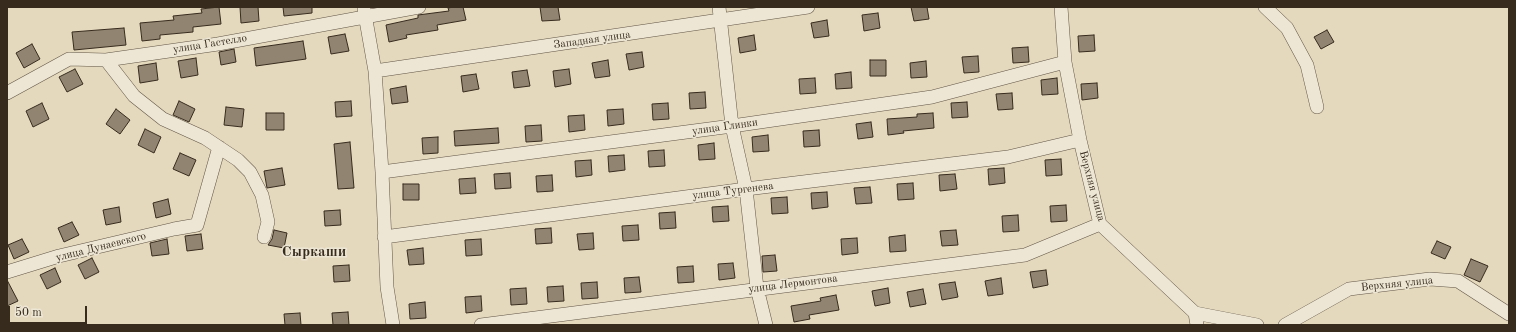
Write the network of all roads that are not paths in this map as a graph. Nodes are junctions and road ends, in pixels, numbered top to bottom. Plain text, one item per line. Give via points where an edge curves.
1 (419, 7) edge
2 (718, 7) edge
3 (808, 7) edge
4 (1061, 7) edge
5 (1265, 7) edge
6 (364, 11) edge
7 (720, 21) junction
8 (106, 60) junction
9 (1065, 62) junction
10 (375, 71) junction
11 (7, 93) edge
12 (1317, 107) dead end
13 (732, 126) junction
14 (1080, 140) junction
15 (219, 147) junction
16 (382, 172) junction
17 (746, 189) junction
18 (1100, 224) junction
19 (264, 237) dead end
20 (384, 237) junction
21 (7, 272) edge
22 (757, 288) junction
23 (1509, 314) edge
24 (1196, 319) edge
25 (393, 325) edge
26 (481, 325) edge
27 (766, 325) edge
28 (1257, 325) edge
29 (1285, 325) edge

1 - 6 street, улица Гастелло
2 - 7 street
3 - 7 street, Западная улица
4 - 9 street, Верхняя улица
5 - 12 street via 1288,28 1307,65
6 - 8 street, улица Гастелло via 218,44
6 - 10 street
7 - 10 street, Западная улица
7 - 13 street
8 - 11 street, улица Гастелло via 69,59
8 - 15 street via 134,96 163,119
9 - 13 street, улица Глинки via 932,97
9 - 14 street, Верхняя улица
10 - 16 street
13 - 16 street, улица Глинки
13 - 17 street
14 - 17 street, улица Тургенева via 1008,157
14 - 18 street, Верхняя улица
15 - 19 street via 250,172 262,195 268,222
15 - 21 street, улица Дунаевского via 197,225 59,256
16 - 20 street
17 - 20 street, улица Тургенева
17 - 22 street
18 - 22 street, улица Лермонтова via 1025,255
18 - 24 street, Верхняя улица
20 - 25 street via 387,287
22 - 26 street, улица Лермонтова
22 - 27 street
23 - 29 street, Верхняя улица via 1458,281 1430,279 1349,289
24 - 28 street, Верхняя улица

